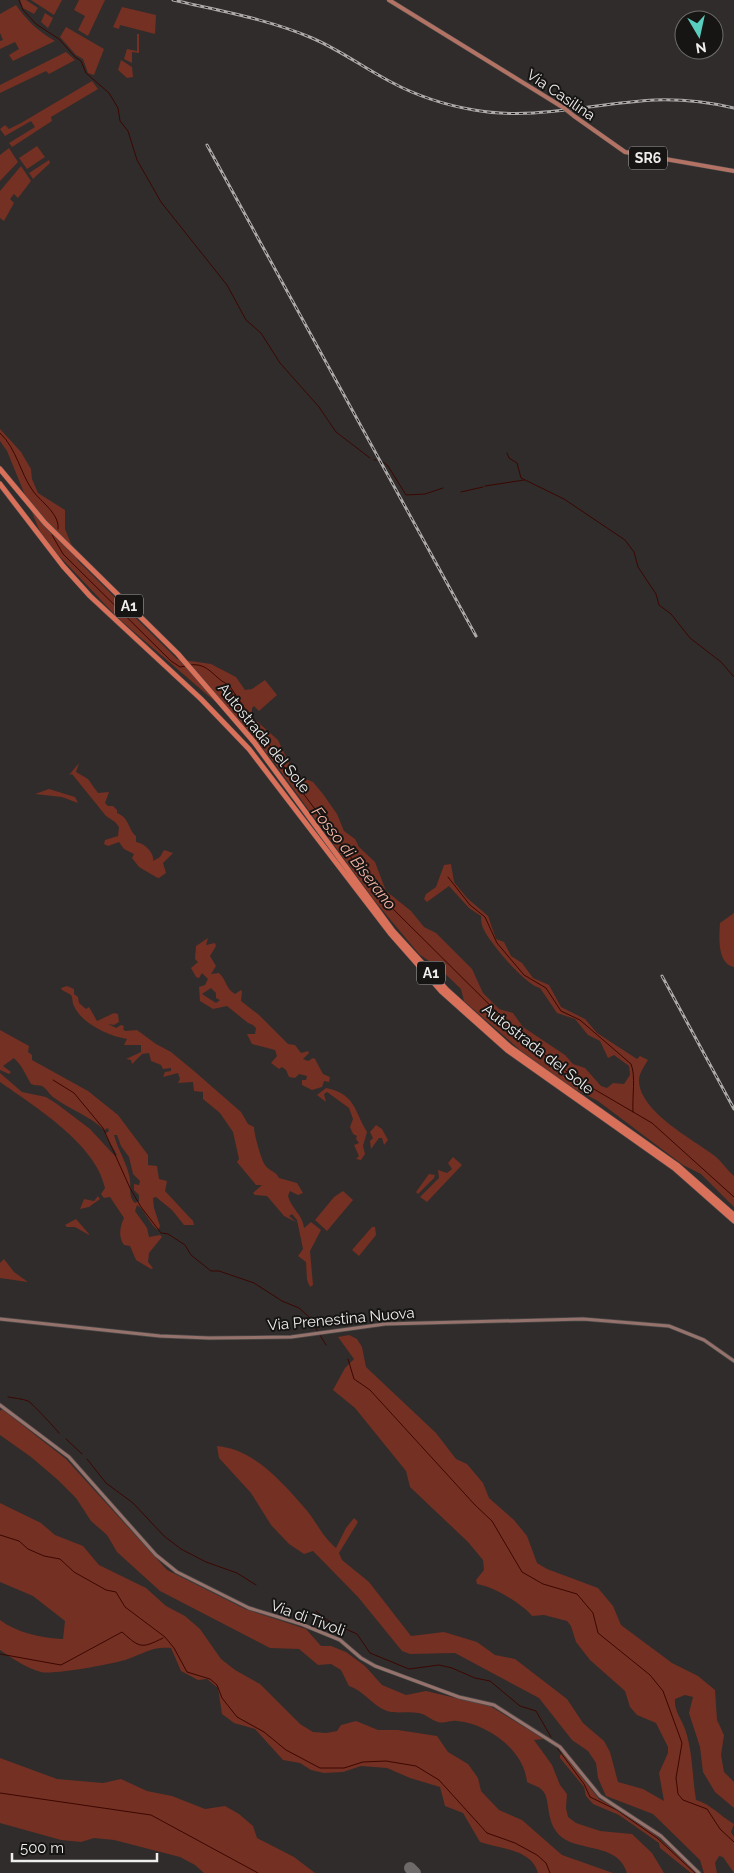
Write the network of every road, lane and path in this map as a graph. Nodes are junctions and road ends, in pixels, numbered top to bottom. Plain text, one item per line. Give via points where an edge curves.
1 (389, 0) edge
2 (734, 172) edge
3 (0, 469) edge
4 (0, 484) edge
5 (734, 1214) edge
6 (734, 1221) edge
7 (0, 1319) edge
8 (734, 1361) edge
9 (0, 1405) edge
10 (699, 1873) edge

1 - 2 main road, Via Casilina / SR6, bridge via 564,108 626,153
3 - 5 highway, Autostrada del Sole / A1 via 45,523 185,662 254,742 394,931 446,989 510,1047 677,1165
4 - 6 highway, Autostrada del Sole / A1 via 62,566 90,596 244,743 390,933 442,992 507,1050 674,1168
7 - 8 main road, Via Prenestina Nuova via 202,1338 282,1337 388,1324 555,1319 667,1326 704,1340
9 - 10 main road, Via di Tivoli via 69,1457 169,1567 249,1608 337,1638 372,1664 459,1697 494,1705 560,1746 600,1796 661,1836

